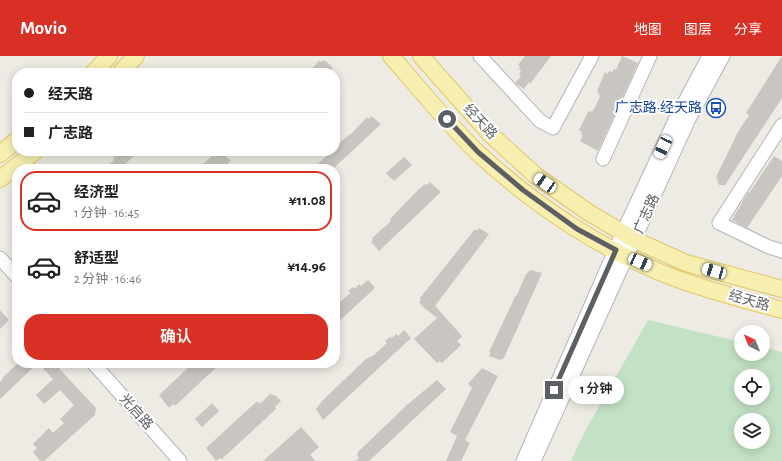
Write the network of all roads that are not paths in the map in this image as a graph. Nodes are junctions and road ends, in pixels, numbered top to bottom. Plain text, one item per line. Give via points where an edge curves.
1 (109, 56) edge
2 (136, 56) edge
3 (391, 56) edge
4 (421, 56) edge
5 (480, 56) edge
6 (592, 56) edge
7 (650, 56) edge
8 (709, 56) edge
9 (723, 56) edge
10 (98, 68) edge
11 (125, 68) edge
12 (782, 124) edge
13 (12, 144) edge
14 (0, 154) edge
15 (30, 156) edge
16 (604, 159) dead end
17 (19, 164) edge
18 (12, 170) edge
19 (0, 179) edge
20 (629, 236) junction
21 (782, 251) edge
22 (621, 253) junction
23 (0, 258) edge
24 (12, 271) edge
25 (782, 289) edge
26 (782, 310) edge
27 (97, 368) edge
28 (180, 461) edge
29 (523, 461) edge
30 (534, 461) edge

1 - 10 main road
2 - 11 main road
3 - 22 main road, 经天路 via 478,152 523,190 577,229
4 - 20 main road, 经天路 via 489,133 534,175
5 - 6 street via 540,121 553,128
7 - 16 street
8 - 20 street, 广志路 via 676,118
9 - 20 street, 广志路
12 - 21 street via 719,223
13 - 14 main road
15 - 17 main road
18 - 19 main road
20 - 22 street, 广志路
20 - 25 main road, 经天路 via 686,263
22 - 26 main road, 经天路 via 679,279
22 - 29 street, 广志路
22 - 30 street, 广志路
23 - 24 street
27 - 28 street, 光启路

